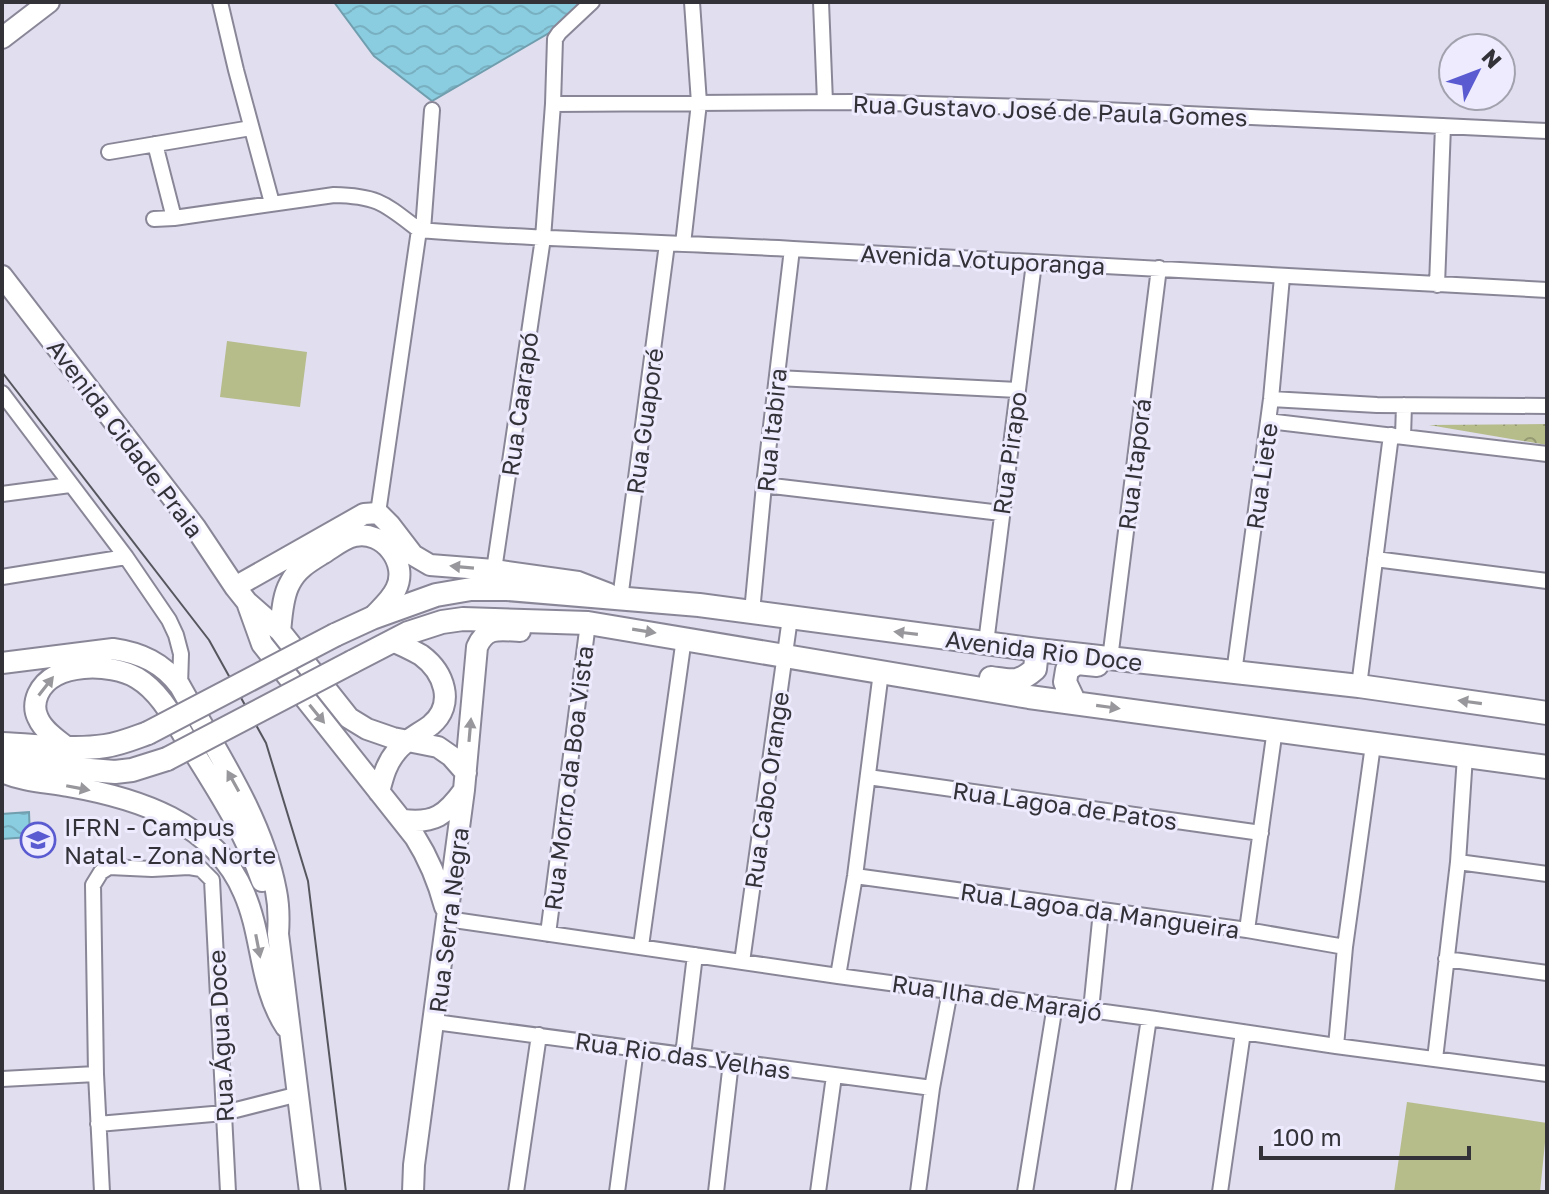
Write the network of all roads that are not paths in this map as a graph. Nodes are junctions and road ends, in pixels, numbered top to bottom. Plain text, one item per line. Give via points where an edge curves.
1 (49, 2) edge
2 (220, 2) edge
3 (592, 2) edge
4 (692, 2) edge
5 (821, 2) edge
6 (2, 38) edge
7 (825, 102) junction
8 (699, 103) junction
9 (553, 104) junction
10 (432, 110) dead end
11 (1443, 126) junction
12 (251, 128) junction
13 (1547, 131) edge
14 (155, 144) junction
15 (109, 152) dead end
16 (272, 203) junction
17 (174, 218) junction
18 (154, 219) dead end
19 (421, 230) junction
20 (543, 238) junction
21 (667, 244) junction
22 (683, 244) junction
23 (792, 249) junction
24 (1034, 263) junction
25 (1159, 268) junction
26 (2, 276) edge
27 (1282, 277) junction
28 (1437, 285) junction
29 (1547, 290) edge
30 (777, 378) junction
31 (1018, 390) junction
32 (2, 393) edge
33 (1271, 399) junction
34 (1377, 405) junction
35 (1404, 405) junction
36 (1547, 406) edge
37 (9, 413) edge
38 (1268, 421) junction
39 (1391, 435) junction
40 (1547, 454) edge
41 (70, 485) junction
42 (764, 485) junction
43 (2, 494) edge
44 (378, 513) junction
45 (1001, 513) junction
46 (126, 557) junction
47 (1375, 559) junction
48 (494, 570) junction
49 (2, 577) edge
50 (1547, 581) edge
51 (241, 594) junction
52 (620, 599) junction
53 (752, 612) junction
54 (372, 618) junction
55 (790, 618) junction
56 (581, 623) junction
57 (280, 631) junction
58 (684, 638) junction
59 (392, 641) junction
60 (986, 643) junction
61 (477, 647) joint
62 (1037, 650) junction
63 (785, 656) junction
64 (1110, 659) junction
65 (2, 663) edge
66 (881, 672) junction
67 (1226, 672) junction
68 (904, 676) junction
69 (180, 686) junction
70 (1359, 686) junction
71 (1075, 703) junction
72 (1547, 713) edge
73 (1275, 729) junction
74 (406, 741) junction
75 (2, 744) edge
76 (1373, 745) junction
77 (68, 748) junction
78 (1465, 756) junction
79 (2, 763) edge
80 (1547, 767) edge
81 (2, 772) edge
82 (868, 777) junction
83 (465, 782) junction
84 (379, 792) junction
85 (403, 820) junction
86 (1261, 833) junction
87 (1458, 862) junction
88 (1547, 874) edge
89 (855, 876) junction
90 (1101, 911) junction
91 (447, 919) junction
92 (1247, 930) junction
93 (278, 934) junction
94 (548, 934) junction
95 (641, 946) junction
96 (1345, 947) junction
97 (695, 955) junction
98 (1446, 959) junction
99 (742, 962) junction
100 (1547, 973) edge
101 (838, 976) junction
102 (950, 991) junction
103 (1055, 1005) junction
104 (1091, 1010) junction
105 (1149, 1018) junction
106 (435, 1022) junction
107 (1243, 1032) junction
108 (291, 1034) junction
109 (539, 1035) junction
110 (1336, 1046) junction
111 (636, 1049) junction
112 (683, 1055) junction
113 (1435, 1059) junction
114 (731, 1062) junction
115 (96, 1074) junction
116 (1547, 1074) edge
117 (834, 1076) junction
118 (2, 1079) edge
119 (932, 1088) junction
120 (299, 1094) junction
121 (224, 1113) junction
122 (98, 1124) junction
123 (102, 1192) edge
124 (228, 1192) edge
125 (310, 1192) edge
126 (413, 1192) edge
127 (516, 1192) edge
128 (617, 1192) edge
129 (716, 1192) edge
130 (818, 1192) edge
131 (918, 1192) edge
132 (1025, 1192) edge
133 (1123, 1192) edge
134 (1220, 1192) edge

1 - 6 main road
2 - 12 street
3 - 9 street, Rua Caarapó via 555,39
4 - 8 street
5 - 7 street
7 - 8 street, Rua Gustavo José de Paula Gomes
7 - 11 street, Rua Gustavo José de Paula Gomes
8 - 9 street, Rua Gustavo José de Paula Gomes
8 - 22 street
9 - 20 street, Rua Caarapó
10 - 19 street
11 - 13 street, Rua Gustavo José de Paula Gomes
11 - 28 street
12 - 14 street
12 - 16 street
14 - 15 street
14 - 17 street
16 - 17 street
16 - 19 street via 356,195 387,205
17 - 18 street
19 - 20 street, Avenida Votuporanga
19 - 44 street
20 - 21 street, Avenida Votuporanga
20 - 48 street, Rua Caarapó
21 - 22 street, Avenida Votuporanga
21 - 52 street, Rua Guaporé
22 - 23 street, Avenida Votuporanga
23 - 24 street, Avenida Votuporanga
23 - 30 street, Rua Itabira
24 - 25 street, Avenida Votuporanga
24 - 31 street, Rua Pirapo
25 - 27 street, Avenida Votuporanga
25 - 64 street, Rua Itaporá
26 - 51 main road, Avenida Cidade Praia
27 - 28 street, Avenida Votuporanga
27 - 33 street, Rua Liete
28 - 29 street, Avenida Votuporanga
30 - 31 street
30 - 42 street, Rua Itabira
31 - 45 street, Rua Pirapo
32 - 37 street
33 - 34 street
33 - 38 street, Rua Liete
34 - 35 street
34 - 39 street
35 - 36 street
35 - 39 street
37 - 41 street
38 - 39 street
38 - 67 street, Rua Liete
39 - 40 street
39 - 47 street
41 - 43 street
41 - 46 street
42 - 45 street
42 - 53 street, Rua Itabira
48 -> 44 main road via 421,561
44 - 51 main road via 364,514
45 - 60 street, Rua Pirapo
46 - 49 street
46 - 69 street via 173,627 181,654
47 - 50 street
47 - 70 street
48 - 52 main road via 578,582
51 - 57 main road, Avenida Cidade Praia
51 -> 84 main road, Avenida Cidade Praia via 262,644
52 - 53 main road, Avenida Rio Doce
52 - 54 main road, Avenida Rio Doce via 471,589 436,595
53 - 55 main road, Avenida Rio Doce
54 - 57 main road via 397,588 398,564 384,543 352,536 294,576 285,592
54 - 77 main road, Avenida Rio Doce, bridge via 148,733 106,746
60 -> 55 main road, Avenida Rio Doce
55 - 63 street, Rua Cabo Orange
56 -> 58 main road, Avenida Rio Doce
56 - 59 main road, Avenida Rio Doce via 463,619
56 - 61 main road, Avenida Rio Doce via 551,632 490,631
56 - 94 street, Rua Morro da Boa Vista
57 - 74 main road, Avenida Cidade Praia via 349,718
58 - 63 main road, Avenida Rio Doce
58 - 95 street
59 - 74 main road via 432,665 445,694 436,720
59 - 79 main road, Avenida Rio Doce, bridge via 149,766 115,772
60 - 62 main road, Avenida Rio Doce
83 -> 61 main road, Rua Serra Negra
62 - 64 main road, Avenida Rio Doce
62 - 68 main road via 1035,669 1011,681 922,667
63 - 66 main road, Avenida Rio Doce
63 - 99 street, Rua Cabo Orange
64 - 67 main road, Avenida Rio Doce
65 - 69 main road via 126,651 159,664
66 - 68 main road, Avenida Rio Doce
66 - 82 street
67 - 70 main road, Avenida Rio Doce
67 - 71 main road via 1194,676 1077,663 1067,670 1065,682
68 - 71 main road, Avenida Rio Doce
93 -> 69 main road via 276,891 266,852 239,791
72 -> 70 main road, Avenida Rio Doce
71 -> 73 main road, Avenida Rio Doce
73 - 76 main road, Avenida Rio Doce
73 - 86 street
74 - 83 main road via 438,747 451,756
74 - 84 main road via 387,764
75 - 77 main road, Avenida Rio Doce
76 - 78 main road, Avenida Rio Doce
76 - 96 street
77 -> 93 main road via 44,728 36,708 40,689 54,675 93,668 120,670 141,680 163,703 225,802 258,869
78 - 80 main road, Avenida Rio Doce
78 - 87 street
81 -> 108 main road via 136,802 182,824 208,844 243,890 271,998
82 - 86 street, Rua Lagoa de Patos
82 - 89 street
83 - 85 main road via 441,814 424,822
83 - 91 main road, Rua Serra Negra
84 - 85 main road, Avenida Cidade Praia
85 - 91 main road, Avenida Cidade Praia via 431,863
86 - 92 street
87 - 88 street
87 - 98 street
89 - 90 street, Rua Lagoa da Mangueira
89 - 101 street
90 - 92 street, Rua Lagoa da Mangueira
90 - 104 street
91 - 94 street, Rua Ilha de Marajó
91 - 106 main road, Rua Serra Negra
92 - 96 street, Rua Lagoa da Mangueira
93 - 108 main road
94 - 95 street, Rua Ilha de Marajó
95 - 97 street, Rua Ilha de Marajó
96 - 110 street
97 - 99 street, Rua Ilha de Marajó
97 - 112 street
98 - 100 street
98 - 113 street
99 - 101 street, Rua Ilha de Marajó
101 - 102 street, Rua Ilha de Marajó
102 - 103 street, Rua Ilha de Marajó
102 - 119 street
103 - 104 street, Rua Ilha de Marajó
103 - 132 street
104 - 105 street, Rua Ilha de Marajó
105 - 107 street, Rua Ilha de Marajó
105 - 133 street
106 - 109 street, Rua Rio das Velhas
106 - 126 main road, Rua Serra Negra
107 - 110 street, Rua Ilha de Marajó
107 - 134 street
108 - 120 main road
109 - 111 street, Rua Rio das Velhas
109 - 127 street
110 - 113 street, Rua Ilha de Marajó
111 - 112 street, Rua Rio das Velhas
111 - 128 street
112 - 114 street, Rua Rio das Velhas
113 - 116 street, Rua Ilha de Marajó
114 - 117 street, Rua Rio das Velhas
114 - 129 street
115 - 118 street
115 - 121 street, Rua Água Doce via 96,877 109,867 201,869 212,880
115 - 122 street
117 - 119 street, Rua Rio das Velhas
117 - 130 street
119 - 131 street
120 - 121 street
120 - 125 main road
121 - 122 street
121 - 124 street, Rua Água Doce
122 - 123 street

